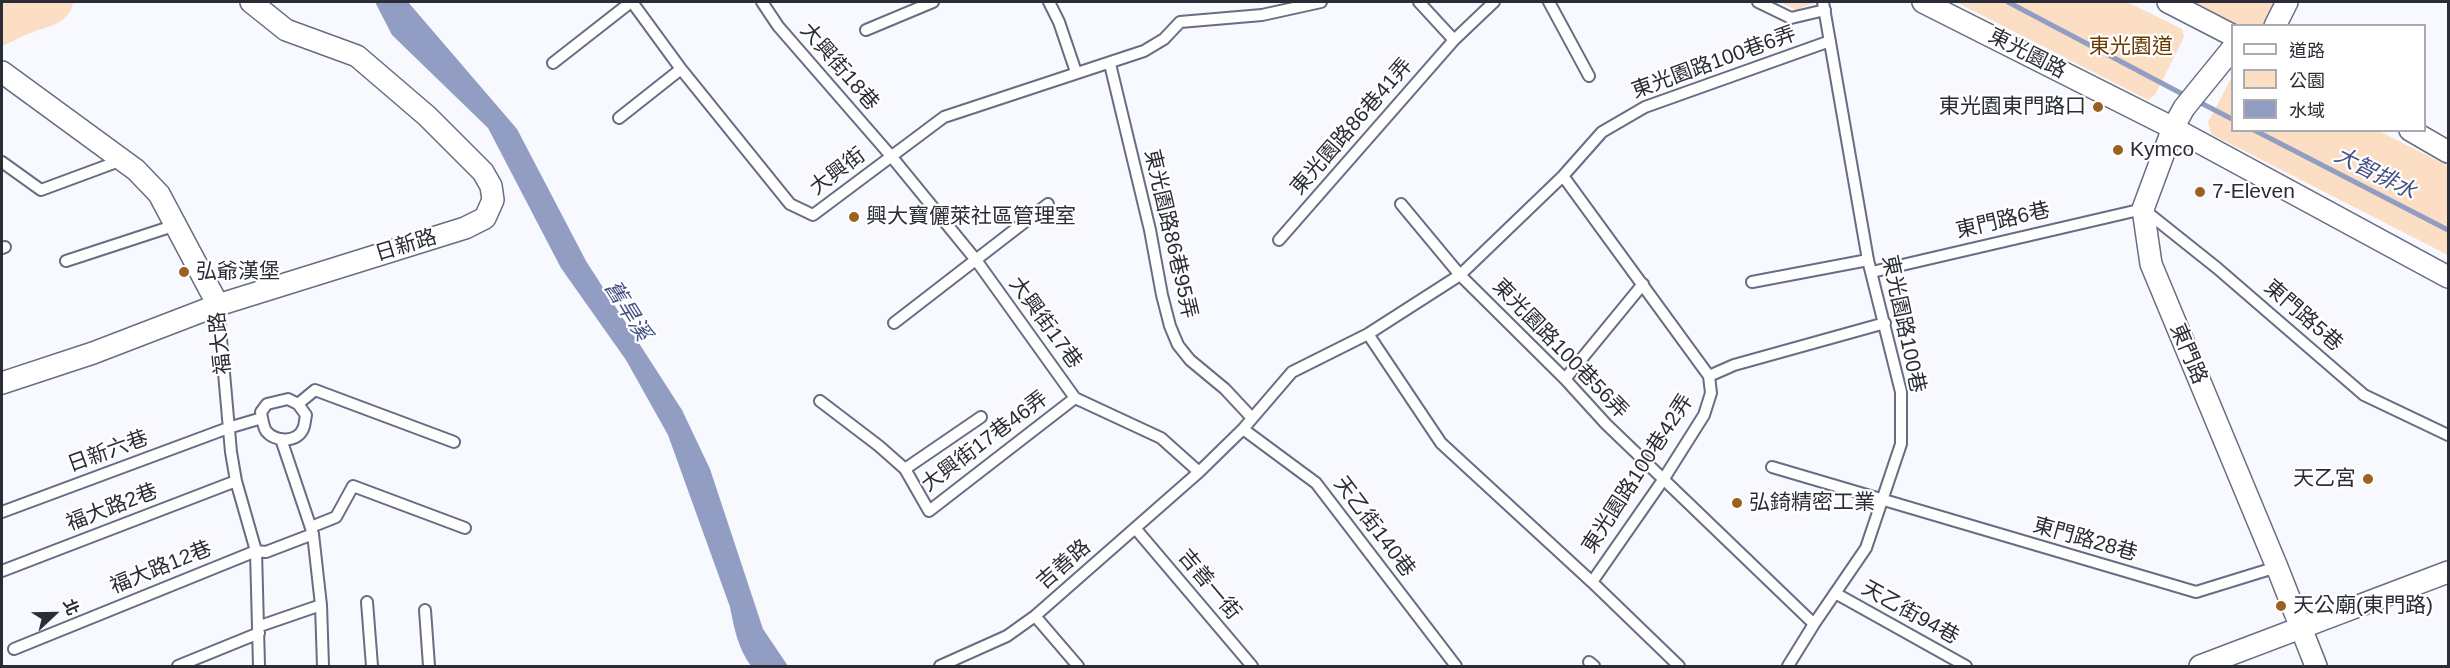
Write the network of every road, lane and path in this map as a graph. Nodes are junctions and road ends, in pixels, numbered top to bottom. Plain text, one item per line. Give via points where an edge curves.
1 (250, 2) edge
2 (632, 2) edge
3 (762, 2) edge
4 (933, 2) edge
5 (1049, 2) edge
6 (1321, 2) edge
7 (1419, 2) edge
8 (1494, 2) edge
9 (1549, 2) edge
10 (1758, 2) edge
11 (1923, 2) edge
12 (2168, 2) edge
13 (2287, 2) edge
14 (1824, 6) edge
15 (2276, 24) edge
16 (866, 30) dead end
17 (2231, 34) edge
18 (1454, 40) junction
19 (1830, 41) junction
20 (2231, 50) edge
21 (553, 63) dead end
22 (1110, 64) junction
23 (681, 69) junction
24 (2, 72) edge
25 (1076, 72) junction
26 (1589, 76) dead end
27 (619, 118) dead end
28 (2173, 128) junction
29 (2413, 132) edge
30 (2448, 152) edge
31 (891, 156) junction
32 (122, 160) junction
33 (2, 162) edge
34 (1563, 176) junction
35 (1048, 204) dead end
36 (1401, 204) dead end
37 (2143, 209) junction
38 (176, 225) junction
39 (1279, 240) dead end
40 (976, 260) junction
41 (1868, 260) junction
42 (66, 261) dead end
43 (1872, 272) junction
44 (1460, 275) junction
45 (2448, 277) edge
46 (1752, 282) dead end
47 (1643, 284) junction
48 (218, 305) junction
49 (894, 323) dead end
50 (1885, 323) junction
51 (1368, 334) junction
52 (1709, 376) junction
53 (1565, 379) junction
54 (2, 383) edge
55 (1075, 398) junction
56 (820, 401) dead end
57 (298, 404) junction
58 (981, 417) dead end
59 (262, 418) junction
60 (1252, 418) junction
61 (228, 428) junction
62 (1243, 429) junction
63 (2448, 435) edge
64 (281, 439) junction
65 (454, 442) dead end
66 (1772, 467) dead end
67 (905, 469) junction
68 (1199, 472) junction
69 (1663, 480) junction
70 (236, 481) junction
71 (1881, 500) junction
72 (2, 512) edge
73 (465, 528) dead end
74 (1135, 528) junction
75 (312, 531) junction
76 (256, 551) junction
77 (2277, 567) junction
78 (2, 571) edge
79 (2448, 572) edge
80 (1592, 582) junction
81 (1834, 593) junction
82 (367, 602) dead end
83 (321, 605) junction
84 (425, 609) dead end
85 (1035, 616) junction
86 (1814, 624) junction
87 (2302, 628) junction
88 (259, 630) junction
89 (14, 649) dead end
90 (178, 666) edge
91 (260, 666) edge
92 (322, 666) edge
93 (372, 666) edge
94 (429, 666) edge
95 (940, 666) edge
96 (1078, 666) edge
97 (1252, 666) edge
98 (1456, 666) edge
99 (1679, 666) edge
100 (1788, 666) edge
101 (1966, 666) edge
102 (2200, 666) edge
103 (2316, 666) edge

1 - 48 street, 日新路 via 286,30 357,56 466,153 483,172 493,200 485,218 465,228
2 - 21 lane
2 - 23 lane, 大興街
3 - 31 lane, 大興街18巷 via 778,26
4 - 16 lane
5 - 25 lane
6 - 22 lane, 大興街 via 1262,15 1180,22 1164,39
7 - 18 lane
8 - 18 lane, 東光園路86巷41弄
9 - 26 lane
10 - 14 lane via 1791,18
11 - 28 street, 東光園路
12 - 17 street
13 - 15 street
14 - 19 lane, 東光園路100巷
18 - 39 lane, 東光園路86巷41弄
19 - 34 lane, 東光園路100巷6弄 via 1645,107 1602,132
19 - 41 lane, 東光園路100巷
20 - 28 street, 東門路 via 2184,108
22 - 25 lane, 大興街
22 - 60 lane, 東光園路86巷95弄 via 1170,326 1190,360
23 - 27 lane
23 - 31 lane, 大興街 via 790,204 813,215
24 - 32 street, 福大路
25 - 31 lane, 大興街 via 944,117
28 - 37 street, 東門路
28 - 45 street, 東光園路
29 - 30 street
31 - 40 lane, 大興街17巷
32 - 33 lane via 41,190
32 - 38 street, 福大路 via 159,194
34 - 44 lane, 東光園路100巷6弄
34 - 47 lane
35 - 40 lane
36 - 44 lane, 東光園路100巷56弄
37 - 43 lane, 東門路6巷
37 - 63 lane, 東門路5巷 via 2364,395
37 - 77 street, 東門路 via 2151,264
38 - 42 lane
38 - 48 street, 福大路
40 - 49 lane
40 - 55 lane, 大興街17巷
41 - 43 lane, 東光園路100巷
41 - 46 lane
43 - 50 lane, 東光園路100巷
44 - 51 lane, 東光園路100巷6弄
44 - 53 lane, 東光園路100巷56弄
47 - 52 lane
47 - 53 lane
48 - 54 street, 日新路
48 - 61 lane, 福大路
50 - 52 lane, 東光園路100巷42弄 via 1734,365
50 - 71 lane, 東光園路100巷 via 1901,392 1901,444
51 - 60 lane, 東光園路100巷6弄 via 1292,372
51 - 80 lane via 1441,443
52 - 69 lane, 東光園路100巷42弄 via 1711,393 1704,415
53 - 69 lane, 東光園路100巷56弄
55 - 67 lane, 大興街17巷46弄 via 929,511
55 - 68 lane, 大興街17巷 via 1161,438
56 - 67 lane, 大興街17巷46弄
57 - 59 lane via 288,399 267,404
57 - 64 lane via 306,415 303,430 296,437
57 - 65 lane via 315,390
58 - 67 lane
59 - 61 lane, 日新六巷
59 - 64 lane via 267,431
60 - 62 lane, 東光園路100巷6弄
61 - 70 lane, 福大路
61 - 72 lane, 日新六巷
62 - 68 lane, 東光園路100巷6弄
62 - 98 lane, 天乙街140巷 via 1316,483
64 - 75 lane
66 - 71 lane, 東門路28巷
68 - 74 lane, 吉善路
69 - 80 lane, 東光園路100巷42弄
69 - 86 lane, 東光園路100巷56弄
70 - 76 lane, 福大路
70 - 78 lane, 福大路2巷
71 - 77 lane, 東門路28巷 via 2196,592
71 - 81 lane, 東光園路100巷 via 1866,548
73 - 75 lane, 福大路12巷 via 353,486 336,517
74 - 85 lane, 吉善路
74 - 97 lane, 吉善一街
75 - 76 lane, 福大路12巷 via 266,552
75 - 83 lane
76 - 88 lane, 福大路
76 - 89 lane, 福大路12巷
77 - 87 street, 東門路
79 - 87 street
80 - 99 lane, 東光園路100巷42弄
81 - 86 lane, 東光園路100巷
81 - 101 lane, 天乙街94巷
82 - 93 lane
83 - 88 lane
83 - 92 lane
84 - 94 lane
85 - 95 lane, 吉善路 via 1007,636
85 - 96 lane
86 - 100 lane, 東光園路100巷
87 - 102 street
87 - 103 street, 東門路
88 - 90 lane
88 - 91 lane, 福大路

